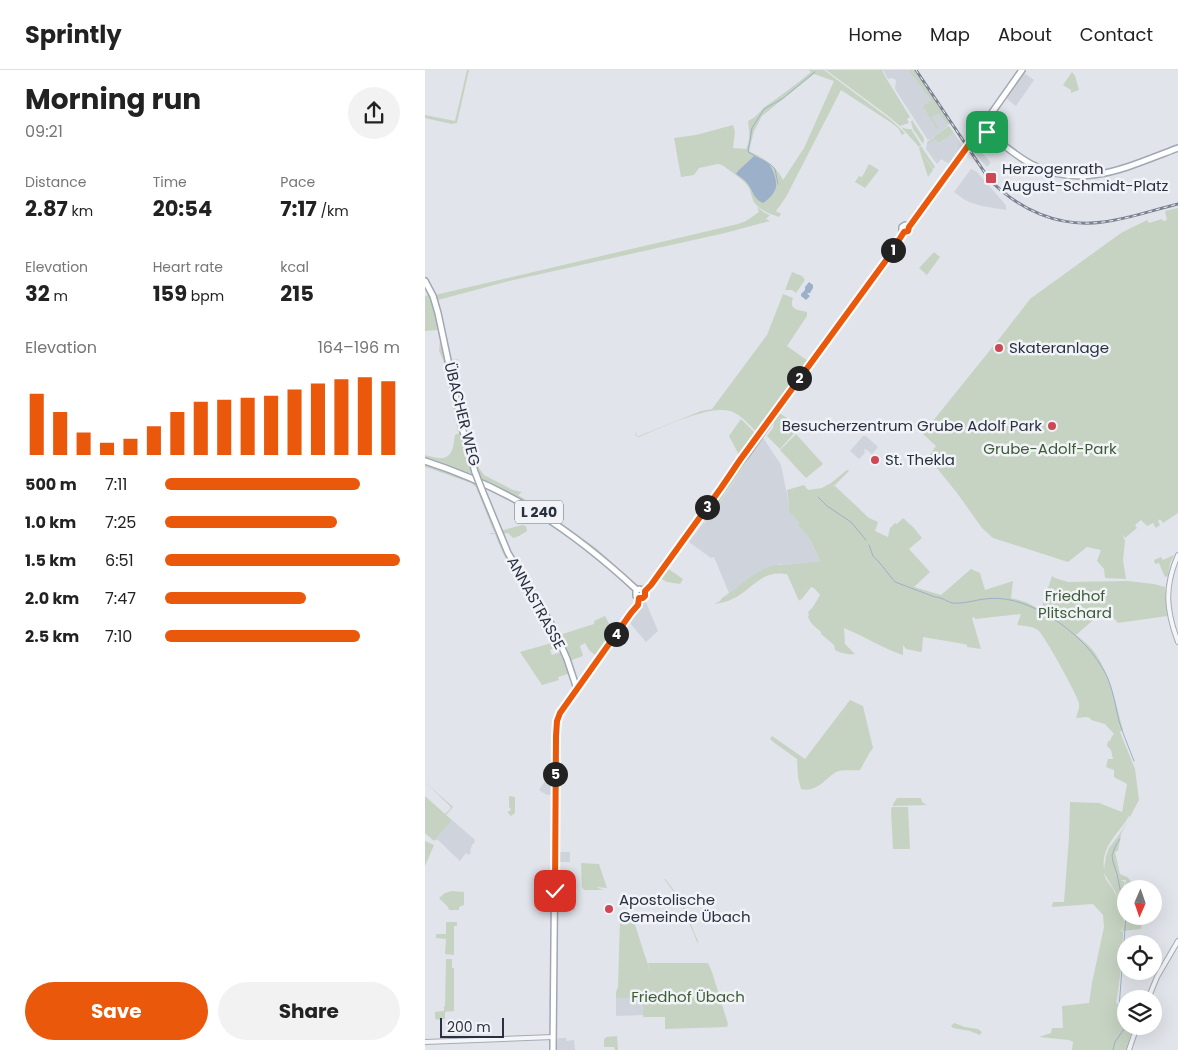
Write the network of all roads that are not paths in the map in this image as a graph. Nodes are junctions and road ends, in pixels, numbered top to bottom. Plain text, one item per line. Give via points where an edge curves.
1 (1022, 70) edge
2 (981, 128) junction
3 (1178, 148) edge
4 (425, 281) edge
5 (425, 461) edge
6 (505, 546) joint
7 (1178, 555) edge
8 (637, 590) junction
9 (645, 591) junction
10 (639, 598) junction
11 (1178, 642) edge
12 (577, 689) junction
13 (1178, 941) edge
14 (1152, 990) edge
15 (1134, 1035) edge
16 (553, 1037) junction
17 (425, 1042) edge
18 (553, 1050) edge
19 (1129, 1050) edge

1 - 2 main road
2 - 3 main road via 1029,163 1059,174 1106,174
2 - 9 main road via 909,227 902,227 904,232 887,259
4 - 6 main road, ÜBACHER WEG, bridge via 439,313 463,431 475,472
5 - 8 main road, L 240 via 488,485 539,512 571,534
6 - 12 main road, ANNASTRASSE via 553,628
7 - 11 street via 1168,591 1168,606
8 - 9 main road
8 - 10 main road via 635,593
9 - 10 main road via 645,596
10 - 12 main road via 638,605
12 - 16 main road via 560,713 556,727
13 - 14 street
15 - 19 street
16 - 17 street
16 - 18 main road

